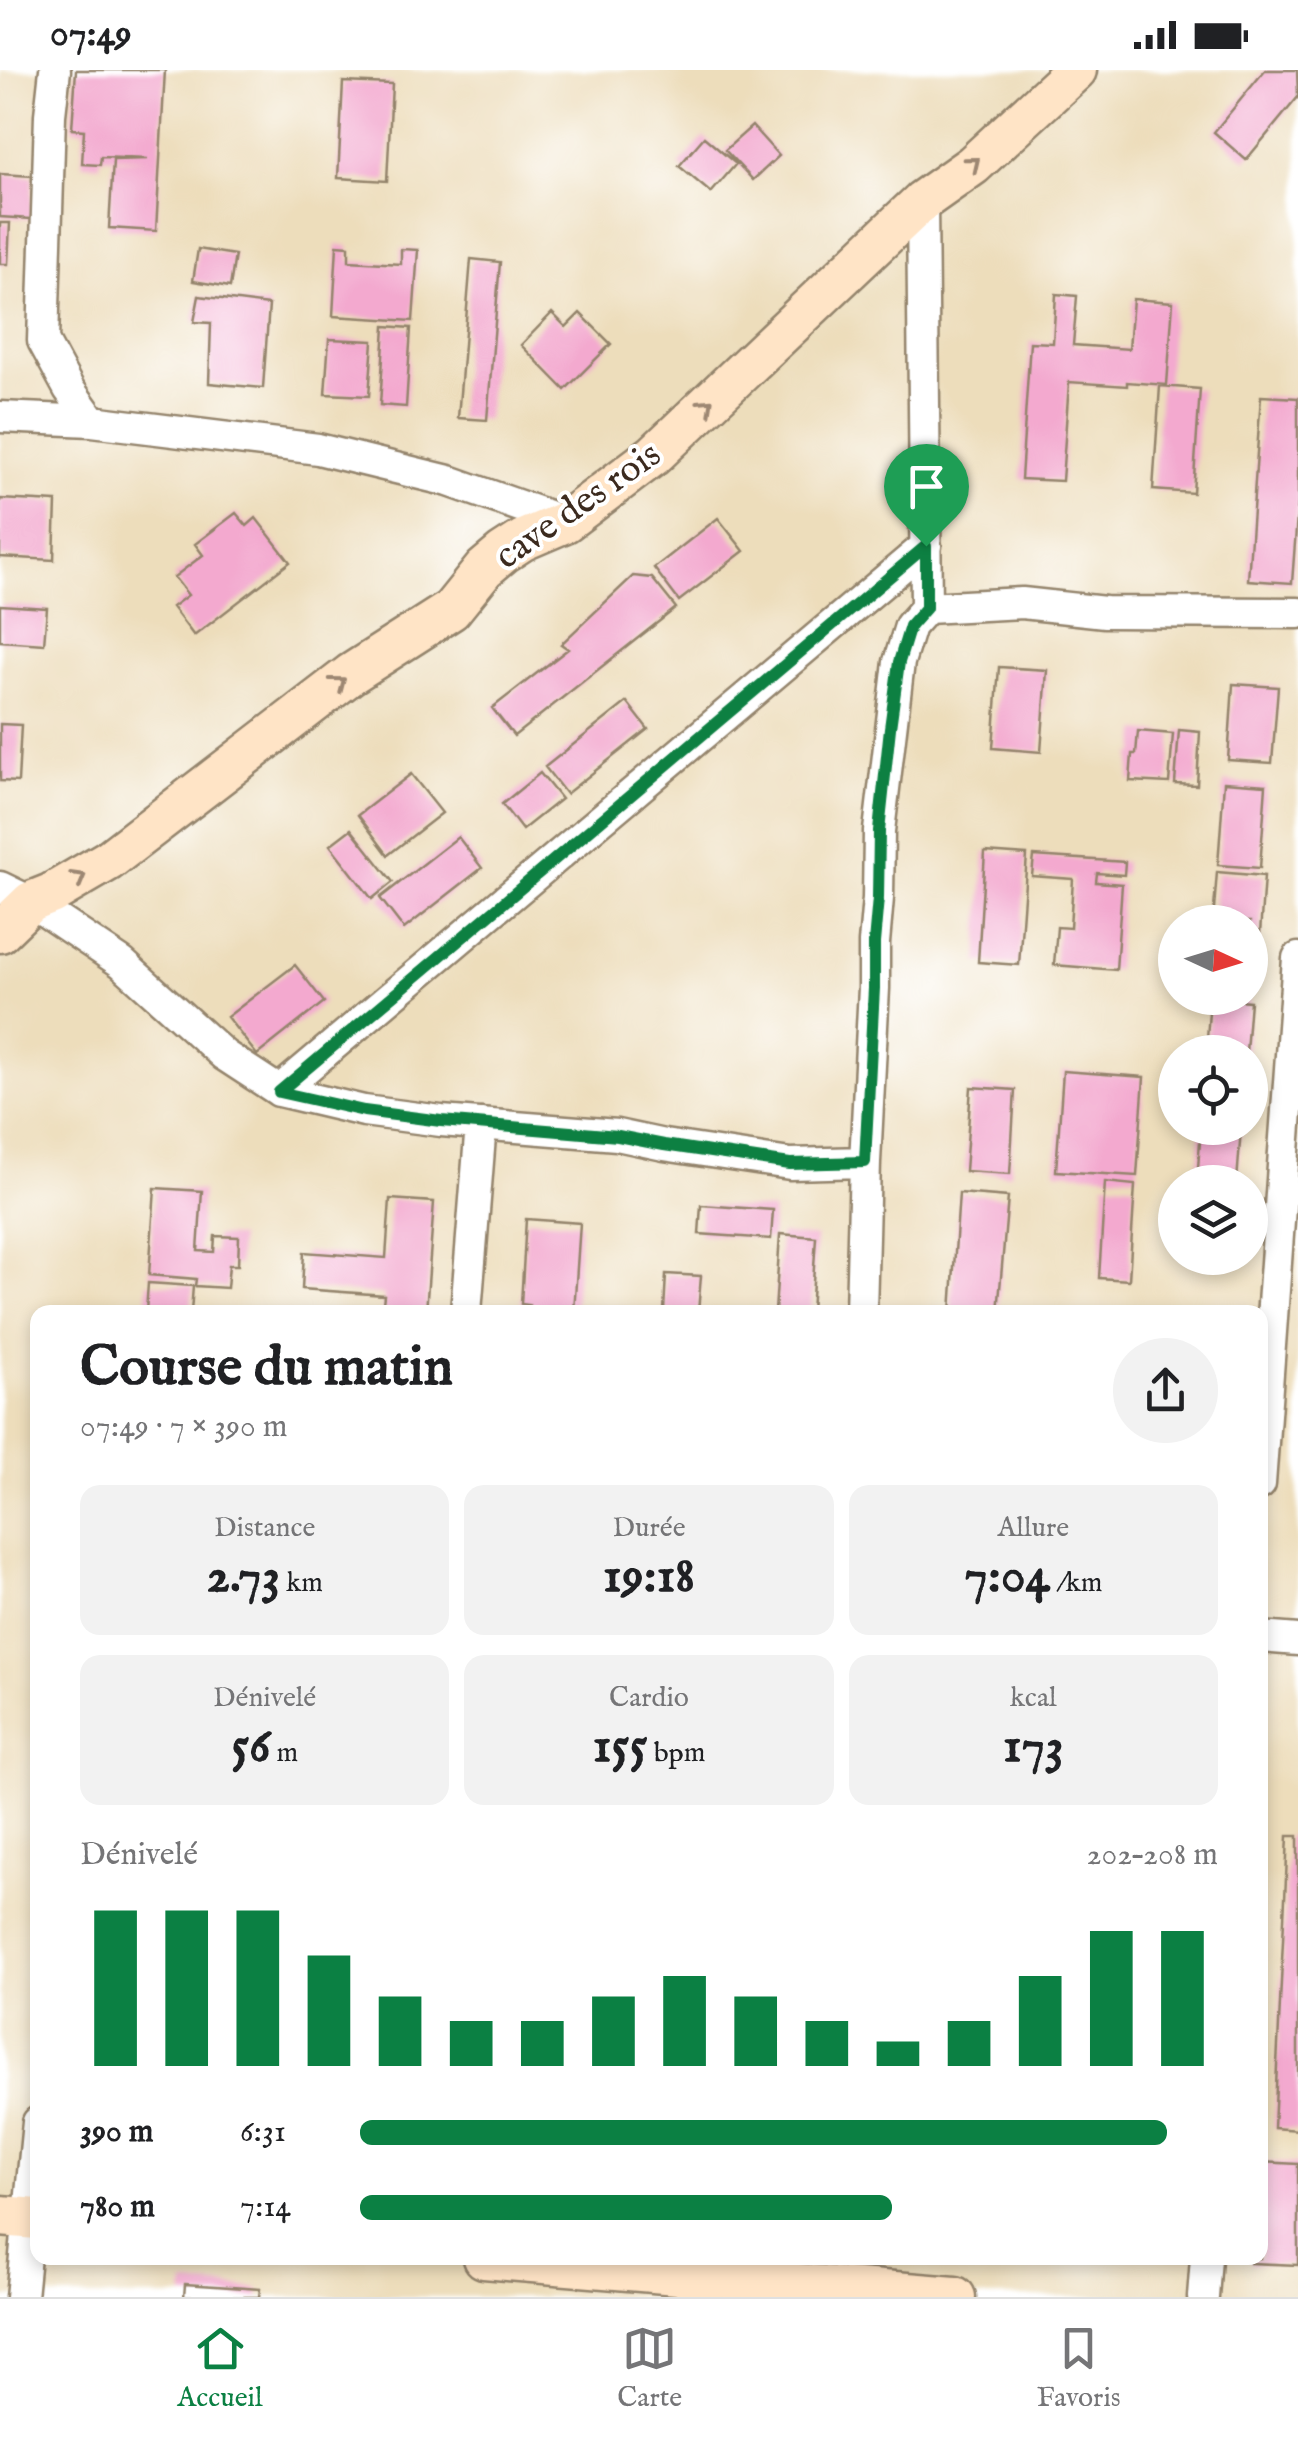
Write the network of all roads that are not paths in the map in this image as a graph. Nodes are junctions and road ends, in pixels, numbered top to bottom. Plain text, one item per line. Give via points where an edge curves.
1 (55, 70) edge
2 (1076, 70) edge
3 (922, 201) junction
4 (0, 417) edge
5 (92, 421) junction
6 (565, 522) junction
7 (926, 546) junction
8 (926, 608) junction
9 (1298, 613) edge
10 (16, 895) edge
11 (0, 932) edge
12 (1298, 958) edge
13 (279, 1092) junction
14 (481, 1124) junction
15 (865, 1162) junction
16 (467, 1305) edge
17 (861, 1305) edge
18 (1268, 1373) edge
19 (1268, 1638) edge
20 (1298, 1640) edge
21 (30, 2170) edge
22 (22, 2218) edge
23 (588, 2265) edge
24 (1206, 2265) edge
25 (795, 2279) edge
26 (21, 2297) edge
27 (955, 2297) edge
28 (1204, 2297) edge

1 - 5 street via 43,341
3 -> 2 street, cave des rois via 973,165
6 -> 3 street, cave des rois via 654,455
3 - 7 street
4 - 5 street
5 - 6 street via 318,449 449,481
10 -> 6 street, cave des rois via 50,894 109,860 351,674 451,610 503,552
7 - 8 street
7 - 13 street
8 - 9 street via 1022,603 1106,612
8 - 15 street via 904,644 890,728 879,831
10 - 11 street, cave des rois
10 - 13 street via 122,963 224,1056
12 - 18 street
13 - 14 street via 364,1111
14 - 15 street via 618,1136 790,1164
14 - 16 street
15 - 17 street
19 - 20 street
21 - 22 street
22 - 26 street
23 - 25 street
24 - 28 street
25 - 27 street

